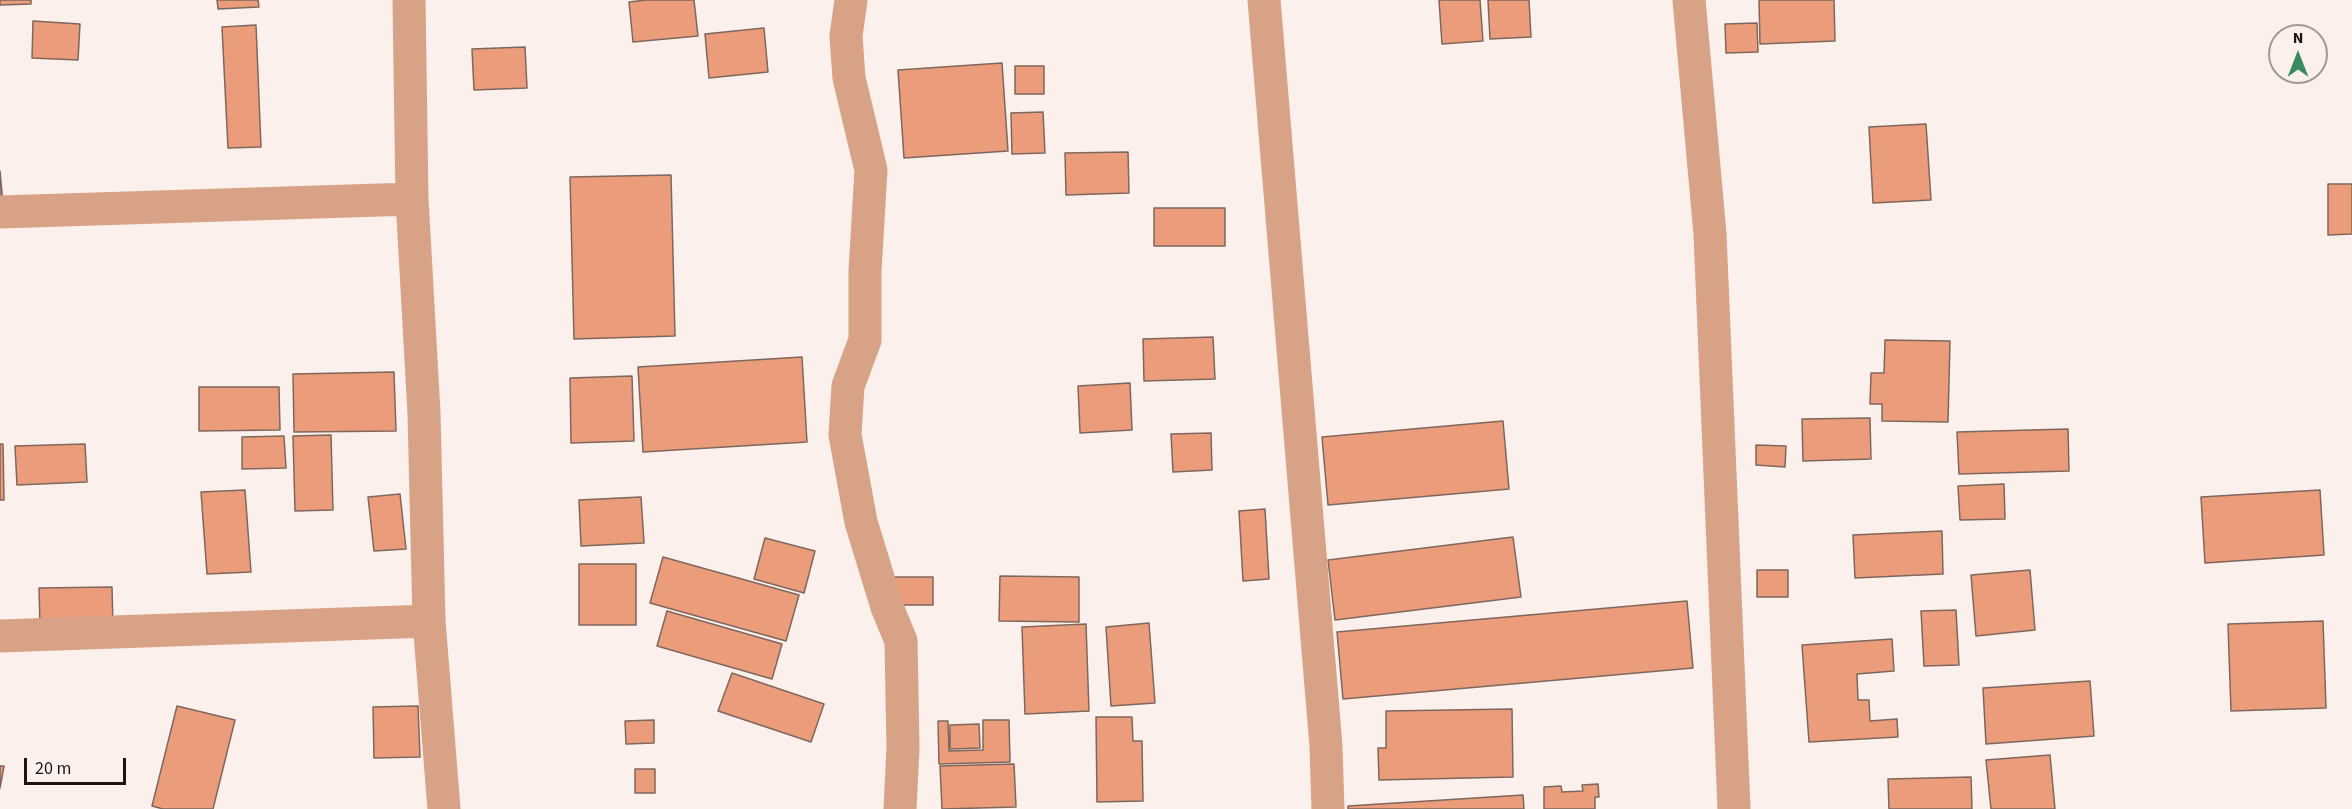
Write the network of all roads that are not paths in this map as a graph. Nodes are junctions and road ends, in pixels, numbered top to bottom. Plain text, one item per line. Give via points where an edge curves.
1 (409, 0) edge
2 (850, 0) edge
3 (1264, 0) edge
4 (1689, 0) edge
5 (412, 199) junction
6 (0, 212) edge
7 (429, 621) junction
8 (0, 636) edge
9 (444, 809) edge
10 (900, 809) edge
11 (1328, 809) edge
12 (1734, 809) edge

1 - 5 street
2 - 10 street via 846,36 849,78 871,170 865,340 848,386 845,435 861,522 901,641
3 - 11 street
4 - 12 street via 1710,234
5 - 6 street
5 - 7 street via 424,413
7 - 8 street
7 - 9 street

